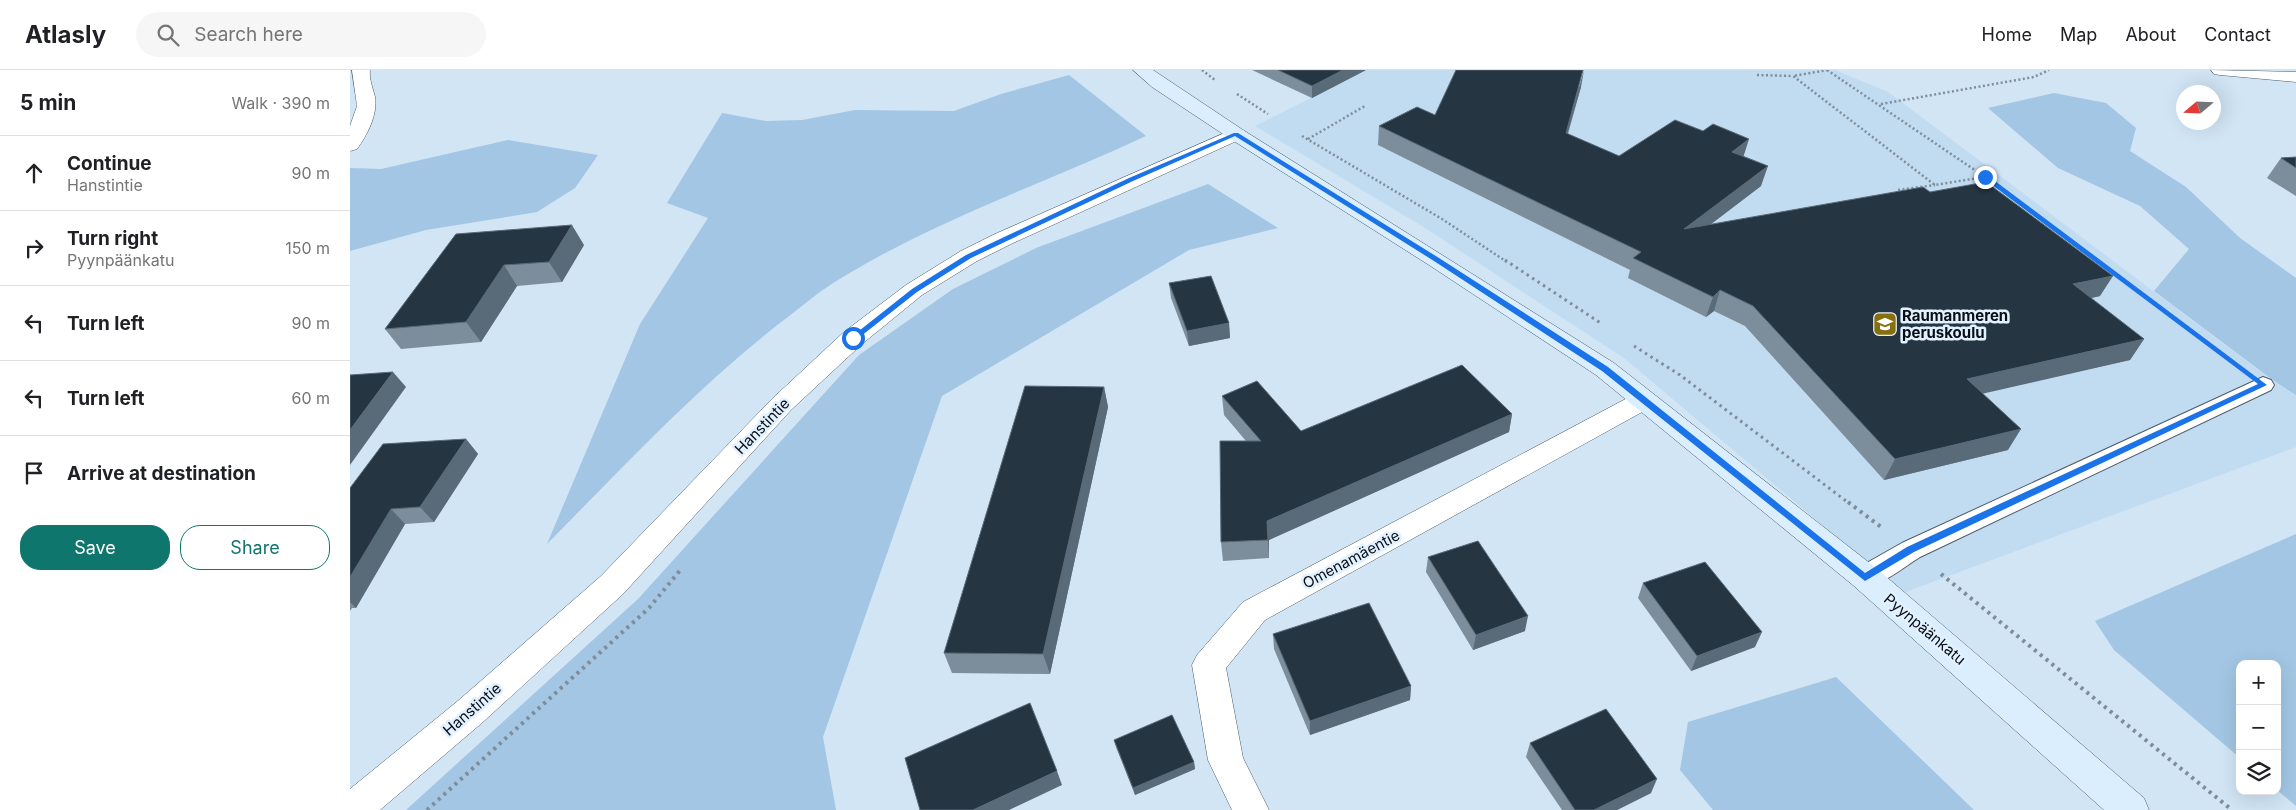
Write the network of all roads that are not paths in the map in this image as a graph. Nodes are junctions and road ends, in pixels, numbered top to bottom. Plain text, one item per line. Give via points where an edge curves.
1 (361, 70) edge
2 (1142, 70) edge
3 (2220, 70) edge
4 (2296, 77) edge
5 (1236, 134) junction
6 (350, 145) edge
7 (2263, 385) road end
8 (1644, 400) junction
9 (1865, 578) junction
10 (352, 810) edge
11 (1251, 810) edge
12 (2131, 810) edge

1 - 6 street via 367,104
2 - 5 main road, Pyynpäänkatu
3 - 4 street
5 - 8 main road, Pyynpäänkatu via 1567,344
5 - 10 street, Hanstintie via 1002,239 914,290 853,338 782,404 612,584 471,711
7 - 9 lane via 1911,550
8 - 9 main road, Pyynpäänkatu
8 - 11 street, Omenamäentie via 1254,611 1209,665 1226,760
9 - 12 main road, Pyynpäänkatu

